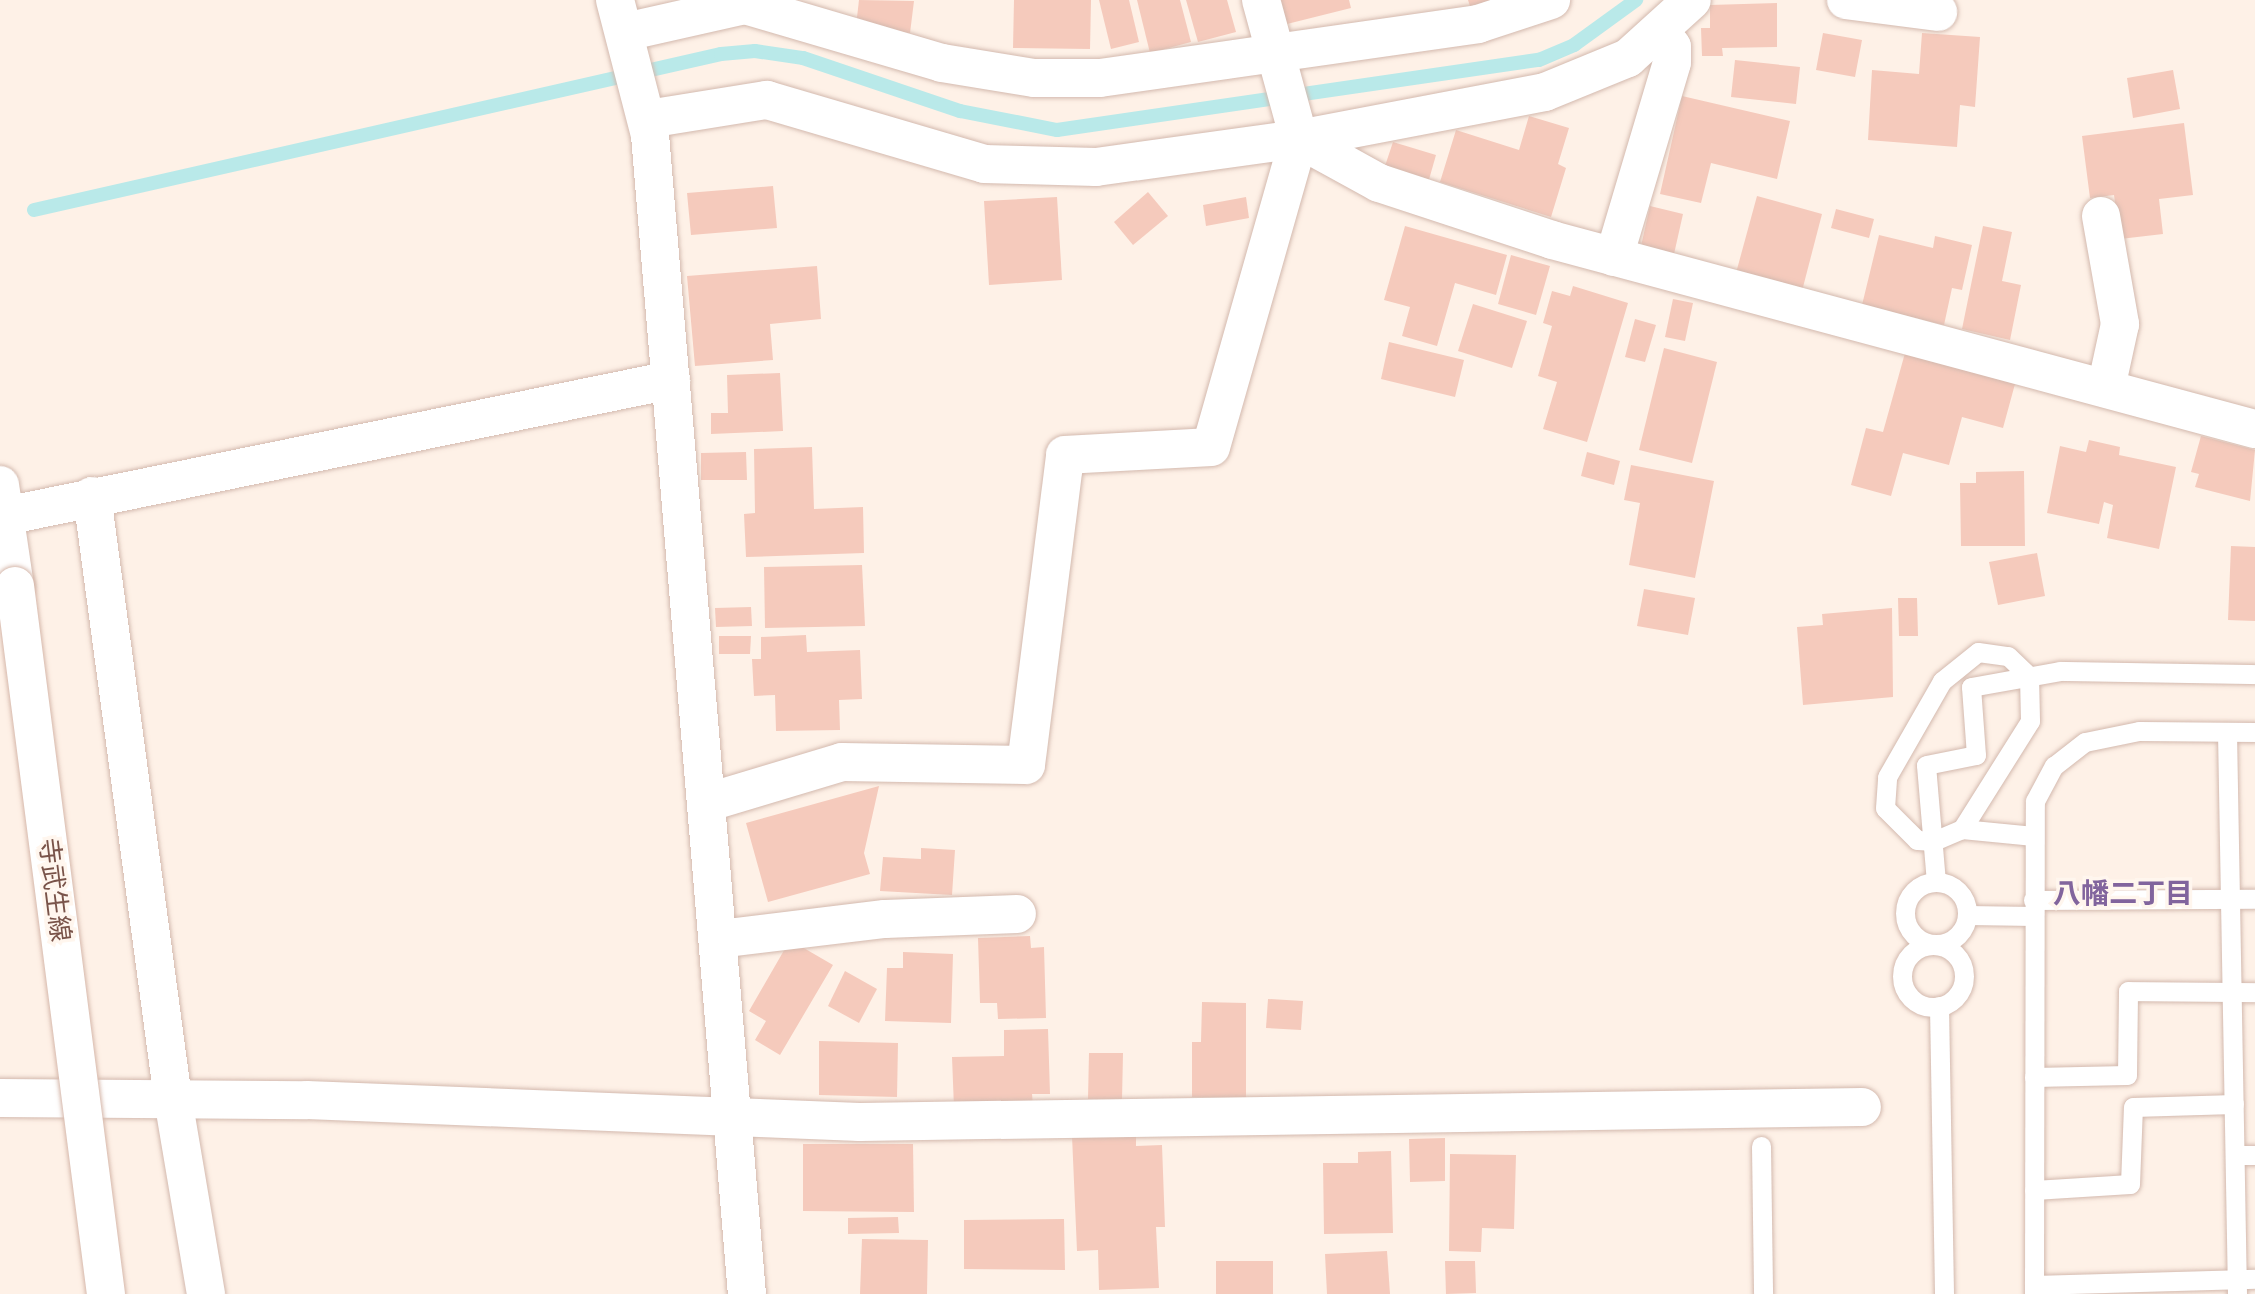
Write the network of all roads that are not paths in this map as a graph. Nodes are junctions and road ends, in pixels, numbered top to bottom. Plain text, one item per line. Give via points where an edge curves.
1 (1261, 0) edge
2 (1551, 0) edge
3 (1846, 0) edge
4 (1680, 9) edge
5 (1938, 12) dead end
6 (623, 25) edge
7 (1278, 60) junction
8 (647, 112) junction
9 (1298, 134) junction
10 (2101, 216) dead end
11 (1614, 257) junction
12 (671, 380) junction
13 (2106, 388) junction
14 (2255, 429) edge
15 (92, 496) junction
16 (1, 506) edge
17 (2255, 674) edge
18 (2029, 676) junction
19 (2227, 732) junction
20 (2255, 732) edge
21 (709, 802) junction
22 (1962, 829) junction
23 (2034, 836) junction
24 (1934, 841) junction
25 (1936, 882) junction
26 (2230, 899) junction
27 (2255, 899) edge
28 (2033, 908) junction
29 (1017, 914) dead end
30 (1967, 915) junction
31 (719, 939) junction
32 (1933, 945) junction
33 (2232, 991) junction
34 (2255, 992) edge
35 (1939, 1006) junction
36 (2034, 1077) junction
37 (0, 1098) edge
38 (173, 1099) junction
39 (2234, 1104) junction
40 (1862, 1107) dead end
41 (732, 1114) junction
42 (1761, 1146) dead end
43 (2245, 1155) edge
44 (2034, 1190) junction
45 (2243, 1284) edge
46 (2034, 1289) edge
47 (106, 1294) edge
48 (206, 1294) edge
49 (747, 1294) edge
50 (1763, 1294) edge
51 (1944, 1294) edge

1 - 7 street
2 - 7 street via 1478,23
3 - 5 street
4 - 9 street via 1611,68 1545,92
4 - 11 street via 1672,62
6 - 7 street via 745,5 942,64 1065,79
6 - 8 street
7 - 9 street
8 - 9 street via 767,100 946,155 1029,168 1096,167
8 - 12 street
9 - 11 street via 1379,183
9 - 21 street via 1211,447 1065,455 1026,765 842,762
10 - 13 street via 2120,324
11 - 13 street
12 - 15 street
12 - 21 street
13 - 14 street
15 - 16 street
15 - 38 street
16 - 47 street, 寺武生線, bridge
17 - 18 lane via 2060,671
18 - 22 lane via 2030,722
18 - 24 lane via 1971,687 1976,755 1926,765
18 - 24 lane via 2008,656 1978,652 1942,681 1883,793 1885,808 1903,833
19 - 20 lane
19 - 23 lane via 2139,732 2085,743 2042,782
19 - 26 lane
21 - 31 street
22 - 23 lane via 1990,836
22 - 24 lane
23 - 28 lane
24 - 25 lane
25 - 30 lane via 1962,895
25 - 32 lane via 1916,889 1905,917 1915,936
26 - 27 lane
26 - 28 lane
26 - 33 lane
28 - 30 lane
28 - 36 lane
29 - 31 street via 884,919
30 - 32 lane via 1961,933
31 - 41 street
32 - 35 lane via 1953,952 1963,970 1960,990
32 - 35 lane via 1915,950 1902,976 1916,1001
33 - 34 lane
33 - 36 lane via 2129,991 2127,1075
33 - 39 lane
35 - 51 lane
36 - 44 lane
37 - 38 street
38 - 41 street
38 - 48 street
39 - 43 lane
39 - 44 lane via 2133,1107 2130,1184
40 - 41 street via 860,1122
41 - 49 street
42 - 50 lane
43 - 45 lane
44 - 46 lane
45 - 46 lane

